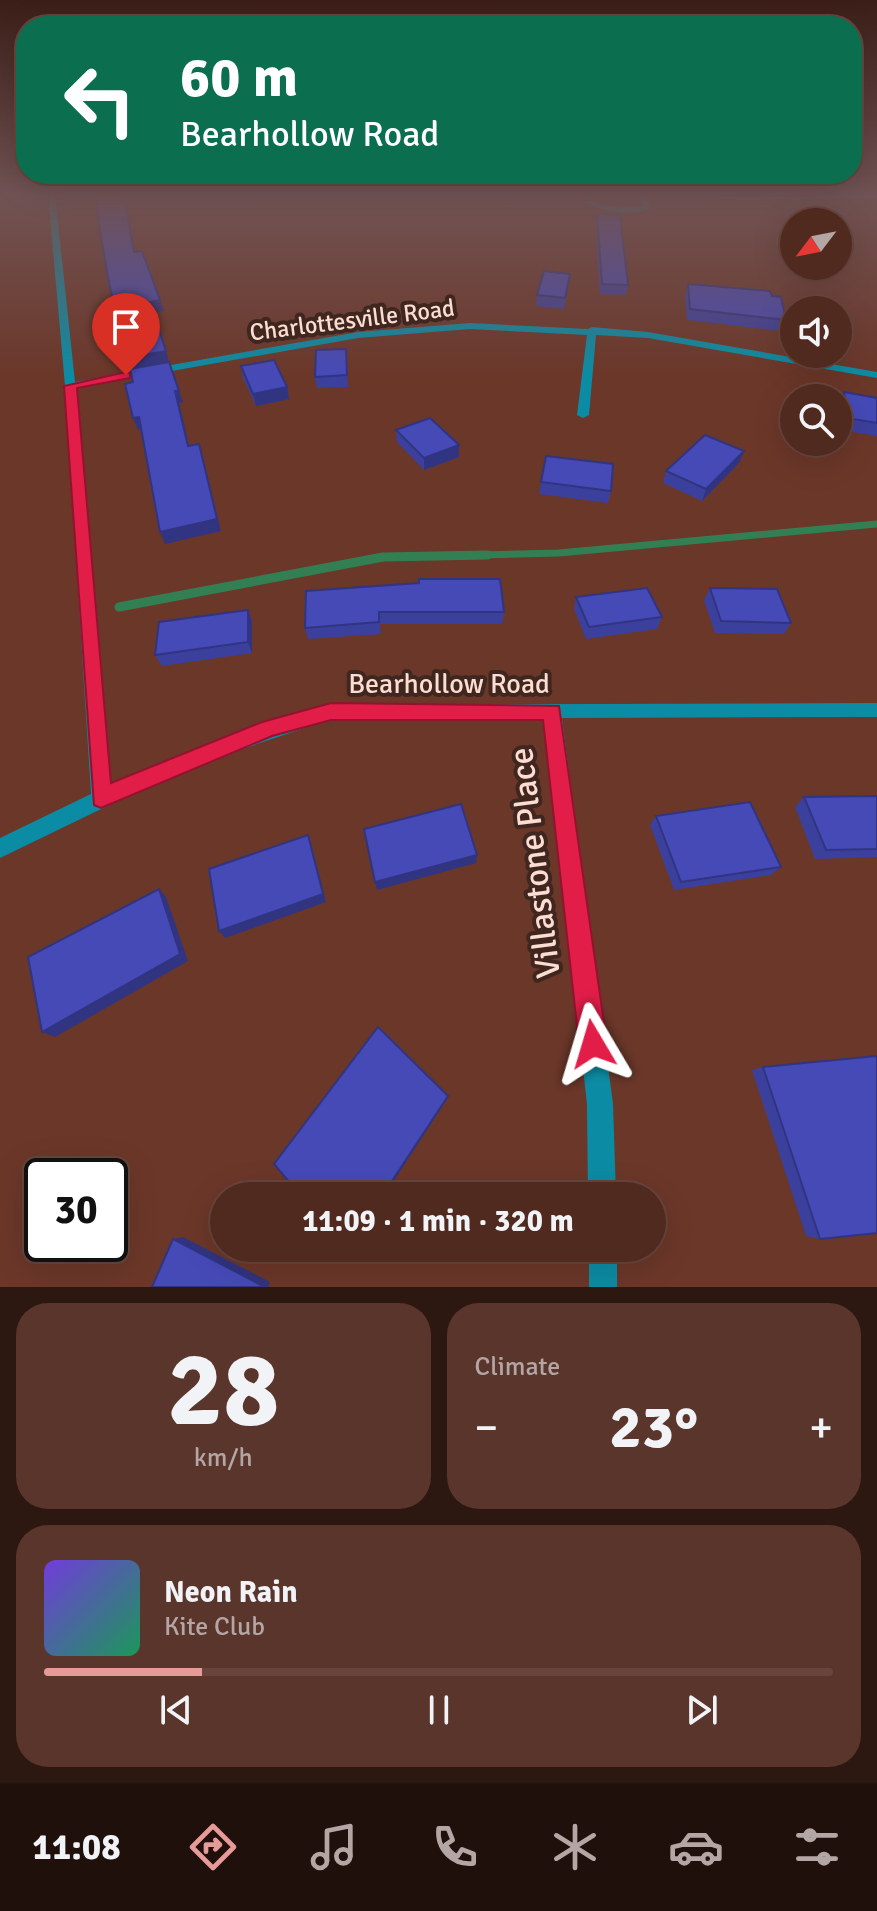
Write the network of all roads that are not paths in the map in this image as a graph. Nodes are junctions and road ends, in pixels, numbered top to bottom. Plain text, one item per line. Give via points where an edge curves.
1 (57, 254) edge
2 (592, 330) junction
3 (877, 375) edge
4 (70, 386) junction
5 (583, 415) dead end
6 (877, 710) edge
7 (552, 712) junction
8 (101, 798) junction
9 (0, 848) edge
10 (602, 1182) edge
11 (603, 1262) edge
12 (603, 1287) edge

1 - 4 street
2 - 3 street, Charlottesville Road
2 - 4 street, Charlottesville Road via 470,326 358,335
2 - 5 street
4 - 8 street
6 - 7 street, Bearhollow Road
7 - 8 street, Bearhollow Road via 331,712 269,728
7 - 10 street, Villastone Place via 600,1104
8 - 9 street, Bearhollow Road
11 - 12 street

